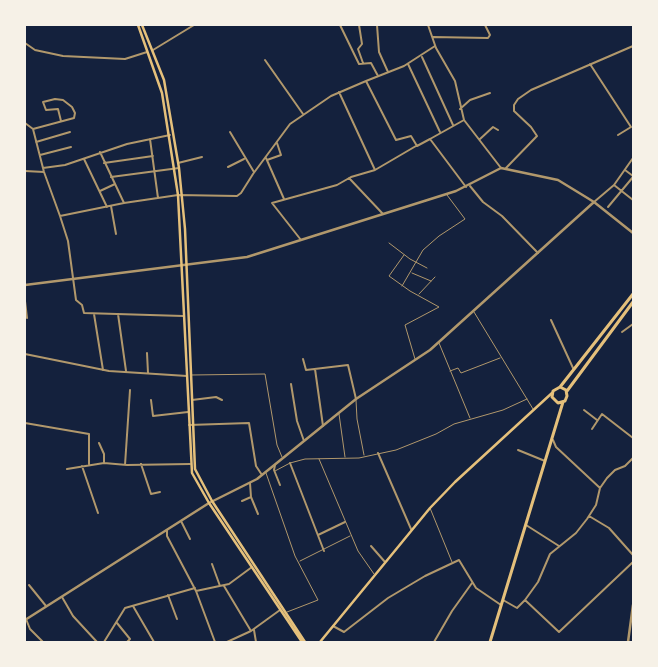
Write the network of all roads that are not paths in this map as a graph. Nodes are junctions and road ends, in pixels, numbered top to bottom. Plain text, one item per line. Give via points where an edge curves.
1 (138, 25) edge
2 (142, 25) edge
3 (194, 25) edge
4 (340, 25) edge
5 (360, 25) edge
6 (377, 25) edge
7 (428, 25) edge
8 (485, 25) edge
9 (433, 37) junction
10 (25, 43) edge
11 (435, 46) junction
12 (633, 46) edge
13 (151, 51) junction
14 (146, 52) junction
15 (421, 56) junction
16 (264, 60) dead end
17 (363, 62) junction
18 (408, 64) junction
19 (590, 64) junction
20 (388, 72) junction
21 (378, 76) junction
22 (366, 81) junction
23 (339, 92) junction
24 (490, 93) dead end
25 (168, 101) junction
26 (164, 103) junction
27 (460, 109) junction
28 (303, 114) junction
29 (464, 120) junction
30 (61, 122) junction
31 (25, 124) edge
32 (453, 125) junction
33 (632, 128) edge
34 (33, 129) junction
35 (498, 130) dead end
36 (70, 132) dead end
37 (230, 132) dead end
38 (440, 133) junction
39 (170, 135) junction
40 (618, 135) dead end
41 (150, 139) junction
42 (430, 139) junction
43 (480, 139) junction
44 (36, 142) junction
45 (277, 142) junction
46 (417, 146) junction
47 (71, 147) dead end
48 (100, 152) junction
49 (40, 155) junction
50 (153, 156) junction
51 (202, 157) dead end
52 (633, 158) edge
53 (84, 159) junction
54 (244, 159) junction
55 (267, 159) junction
56 (104, 163) junction
57 (178, 163) junction
58 (228, 167) dead end
59 (43, 168) junction
60 (179, 168) junction
61 (501, 168) junction
62 (506, 168) junction
63 (175, 169) junction
64 (375, 170) junction
65 (625, 170) junction
66 (25, 171) edge
67 (44, 172) junction
68 (155, 172) junction
69 (254, 172) junction
70 (112, 177) junction
71 (633, 177) edge
72 (349, 178) junction
73 (115, 184) junction
74 (614, 185) junction
75 (468, 186) junction
76 (100, 191) junction
77 (621, 191) junction
78 (447, 194) junction
79 (180, 195) junction
80 (158, 198) junction
81 (284, 200) junction
82 (633, 200) edge
83 (594, 202) junction
84 (124, 203) junction
85 (111, 206) junction
86 (107, 207) junction
87 (608, 207) dead end
88 (383, 214) junction
89 (60, 216) junction
90 (633, 233) edge
91 (116, 234) dead end
92 (301, 240) junction
93 (389, 243) dead end
94 (538, 253) junction
95 (404, 255) junction
96 (417, 264) junction
97 (184, 266) junction
98 (427, 268) dead end
99 (411, 272) junction
100 (435, 277) dead end
101 (73, 280) junction
102 (431, 281) junction
103 (25, 285) edge
104 (402, 286) junction
105 (418, 294) junction
106 (633, 294) edge
107 (25, 301) edge
108 (633, 302) edge
109 (474, 311) junction
110 (94, 314) junction
111 (118, 314) junction
112 (184, 316) junction
113 (27, 318) dead end
114 (189, 320) junction
115 (551, 320) dead end
116 (184, 321) junction
117 (633, 324) edge
118 (622, 332) dead end
119 (438, 343) junction
120 (25, 354) edge
121 (147, 354) dead end
122 (501, 358) junction
123 (303, 359) dead end
124 (416, 360) junction
125 (315, 368) junction
126 (103, 370) junction
127 (574, 370) junction
128 (449, 371) junction
129 (126, 372) junction
130 (148, 373) junction
131 (191, 375) junction
132 (187, 376) junction
133 (291, 384) dead end
134 (560, 387) junction
135 (130, 390) dead end
136 (567, 392) junction
137 (552, 393) junction
138 (356, 398) junction
139 (527, 399) junction
140 (152, 400) dead end
141 (192, 400) junction
142 (222, 400) dead end
143 (563, 402) junction
144 (534, 410) junction
145 (584, 410) dead end
146 (188, 412) junction
147 (339, 414) junction
148 (470, 419) junction
149 (598, 420) junction
150 (25, 423) edge
151 (189, 425) junction
152 (193, 425) junction
153 (323, 426) junction
154 (592, 428) dead end
155 (552, 437) junction
156 (633, 438) edge
157 (304, 441) junction
158 (99, 443) dead end
159 (518, 450) dead end
160 (378, 454) junction
161 (365, 456) junction
162 (283, 458) junction
163 (319, 458) junction
164 (633, 458) edge
165 (345, 459) junction
166 (545, 462) junction
167 (104, 463) junction
168 (290, 463) junction
169 (89, 464) junction
170 (141, 464) junction
171 (190, 464) junction
172 (82, 465) junction
173 (124, 465) junction
174 (275, 465) junction
175 (68, 469) dead end
176 (274, 471) junction
177 (266, 472) junction
178 (262, 475) junction
179 (250, 483) junction
180 (280, 485) dead end
181 (600, 488) junction
182 (160, 492) dead end
183 (251, 497) junction
184 (242, 501) dead end
185 (211, 502) junction
186 (430, 508) junction
187 (98, 513) dead end
188 (258, 514) dead end
189 (589, 516) junction
190 (181, 521) junction
191 (345, 522) junction
192 (526, 525) junction
193 (411, 529) junction
194 (167, 530) junction
195 (318, 535) junction
196 (351, 536) junction
197 (190, 539) dead end
198 (371, 546) dead end
199 (559, 546) junction
200 (324, 551) junction
201 (633, 555) edge
202 (299, 561) junction
203 (385, 562) junction
204 (633, 562) edge
205 (212, 564) dead end
206 (453, 564) junction
207 (252, 567) junction
208 (375, 574) junction
209 (472, 583) junction
210 (29, 585) dead end
211 (222, 586) junction
212 (196, 589) junction
213 (168, 595) junction
214 (62, 597) junction
215 (503, 600) junction
216 (525, 600) junction
217 (502, 605) junction
218 (633, 605) edge
219 (46, 606) junction
220 (134, 606) junction
221 (283, 612) junction
222 (177, 619) dead end
223 (25, 620) edge
224 (117, 623) junction
225 (333, 626) junction
226 (254, 628) junction
227 (251, 631) junction
228 (43, 642) edge
229 (96, 642) edge
230 (104, 642) edge
231 (127, 642) edge
232 (154, 642) edge
233 (215, 642) edge
234 (227, 642) edge
235 (256, 642) edge
236 (303, 642) edge
237 (320, 642) edge
238 (434, 642) edge
239 (490, 642) edge
240 (628, 642) edge

1 - 14 main road
2 - 13 main road
3 - 13 street
4 - 17 street via 359,64
5 - 17 street via 362,44 358,48
6 - 20 street via 379,52
7 - 9 street
8 - 9 street via 490,35 488,38
9 - 11 street
10 - 14 street via 35,50 63,56 125,59
11 - 15 street
11 - 27 street via 455,80
12 - 19 street
13 - 25 main road via 162,75
14 - 26 main road
15 - 18 street
15 - 32 street
16 - 28 street
17 - 21 street via 371,63
18 - 20 street
18 - 38 street
19 - 33 street
19 - 62 street via 531,90 515,102 514,111 537,136
20 - 21 street
21 - 22 street
22 - 23 street
22 - 46 street via 396,140 411,136
23 - 28 street
23 - 64 street
24 - 27 street via 470,100
25 - 26 main road
25 - 57 main road
26 - 39 main road
27 - 29 street
28 - 45 street via 290,124
29 - 32 street
29 - 43 street
30 - 30 street via 74,118 72,107 62,100 43,101 45,110 58,109
30 - 34 street
31 - 34 street
32 - 38 street
33 - 40 street
34 - 44 street
35 - 43 street via 493,127
36 - 44 street
37 - 54 street
38 - 42 street
39 - 41 street
39 - 63 main road
41 - 48 street
41 - 50 street
42 - 46 street
42 - 75 street
43 - 61 street
44 - 49 street
45 - 55 street
45 - 55 street via 281,155
46 - 64 street
47 - 49 street
48 - 53 street
48 - 56 street
49 - 59 street
50 - 56 street
50 - 68 street
51 - 57 street
52 - 65 street
53 - 59 street
53 - 76 street
54 - 58 street
54 - 69 street
55 - 69 street
55 - 81 street
56 - 70 street
57 - 60 main road
59 - 67 street
60 - 63 street
60 - 79 main road
61 - 62 street
61 - 75 street
62 - 83 street via 558,180
63 - 68 street
63 - 79 main road
64 - 72 street
65 - 71 street
65 - 74 street
66 - 67 street
67 - 89 street
68 - 70 street
68 - 80 street
69 - 79 street via 238,195
70 - 73 street
71 - 77 street
72 - 81 street
72 - 88 street
73 - 76 street
73 - 84 street
74 - 77 street
74 - 83 street
75 - 78 street
75 - 94 street
76 - 86 street
77 - 82 street
77 - 87 street
78 - 88 street
78 - 96 street via 464,220 429,244
79 - 80 street
79 - 97 main road
80 - 84 street
81 - 92 street via 272,203
83 - 90 street
83 - 94 street
84 - 85 street
85 - 86 street
85 - 91 street
86 - 89 street
88 - 92 street
89 - 101 street via 68,241
92 - 97 street via 240,258
93 - 95 street
94 - 109 street
95 - 96 street
95 - 104 street via 389,275
96 - 98 street
96 - 99 street
97 - 101 street
97 - 112 main road
97 - 114 main road
99 - 102 street
99 - 104 street
100 - 102 street
101 - 103 street
101 - 110 street via 77,302 82,305 84,313
102 - 105 street
104 - 105 street
105 - 124 street via 439,308 404,325
106 - 127 main road
107 - 113 street
108 - 136 main road
109 - 119 street
109 - 122 street
110 - 111 street
110 - 126 street
111 - 112 street
111 - 129 street
112 - 116 main road
114 - 116 main road
114 - 131 main road
115 - 127 street
116 - 132 main road
117 - 118 street
119 - 124 street
119 - 128 street
120 - 126 street
121 - 130 street
122 - 128 street via 461,373 458,368
122 - 139 street
123 - 125 street via 305,369
124 - 138 street
125 - 138 street via 348,364
125 - 153 street
126 - 129 street
127 - 134 main road
128 - 148 street
129 - 130 street
130 - 132 street
131 - 141 main road
131 - 162 street via 265,374 277,445
132 - 146 main road
133 - 157 street
134 - 136 main road
134 - 137 main road
135 - 173 street
136 - 143 main road
137 - 143 main road via 554,401
137 - 144 main road
138 - 147 street
138 - 161 street
139 - 144 street
139 - 148 street via 512,407
140 - 146 street via 153,416
141 - 142 street via 216,397
141 - 152 main road
143 - 155 main road
144 - 186 main road
145 - 149 street
146 - 151 main road
147 - 153 street
147 - 165 street
148 - 160 street via 396,450
149 - 154 street
149 - 156 street via 604,414
150 - 169 street via 89,434
151 - 152 street
151 - 171 main road
152 - 178 street via 250,424 254,459
152 - 185 main road via 195,469
153 - 157 street
155 - 166 main road
155 - 181 street via 556,446
157 - 162 street
158 - 167 street
159 - 166 street
160 - 161 street
160 - 193 street
161 - 165 street
162 - 174 street
163 - 165 street
163 - 168 street
163 - 191 street
164 - 181 street via 610,474
166 - 192 main road
167 - 169 street
167 - 173 street
168 - 176 street
168 - 195 street
169 - 172 street
170 - 171 street
170 - 173 street
170 - 182 street via 150,494
171 - 185 main road via 194,477
172 - 175 street
172 - 187 street
174 - 176 street
174 - 177 street
176 - 180 street
177 - 178 street
177 - 202 street
178 - 179 street
179 - 183 street
179 - 185 street
181 - 189 street
183 - 184 street
183 - 188 street
185 - 190 street
185 - 207 main road
185 - 221 main road
186 - 193 main road
186 - 206 street
189 - 199 street via 576,533
189 - 201 street via 609,528
190 - 194 street
190 - 197 street
191 - 195 street
191 - 196 street
192 - 199 street
192 - 215 main road
193 - 203 main road
194 - 212 street via 167,536
194 - 214 street
195 - 200 street
196 - 200 street
196 - 208 street via 361,558
198 - 203 street
199 - 216 street via 548,557 536,585
200 - 202 street
202 - 221 street via 318,600
203 - 208 main road
204 - 216 street via 559,632
205 - 211 street
206 - 209 street via 461,561
206 - 225 street via 388,598 344,632
207 - 211 street via 233,582
207 - 221 main road
208 - 225 main road
209 - 217 street
209 - 238 street
210 - 219 street
211 - 212 street
211 - 227 street
212 - 213 street
212 - 233 street
213 - 220 street
213 - 222 street
214 - 219 street
214 - 229 street via 73,616
215 - 216 street via 517,608
215 - 217 main road
217 - 239 main road
218 - 240 street
219 - 223 street
220 - 224 street via 125,608
220 - 232 street
221 - 226 street
221 - 236 main road
223 - 228 street
224 - 230 street
224 - 231 street via 130,639
225 - 237 main road
226 - 227 street
226 - 235 street
227 - 234 street

